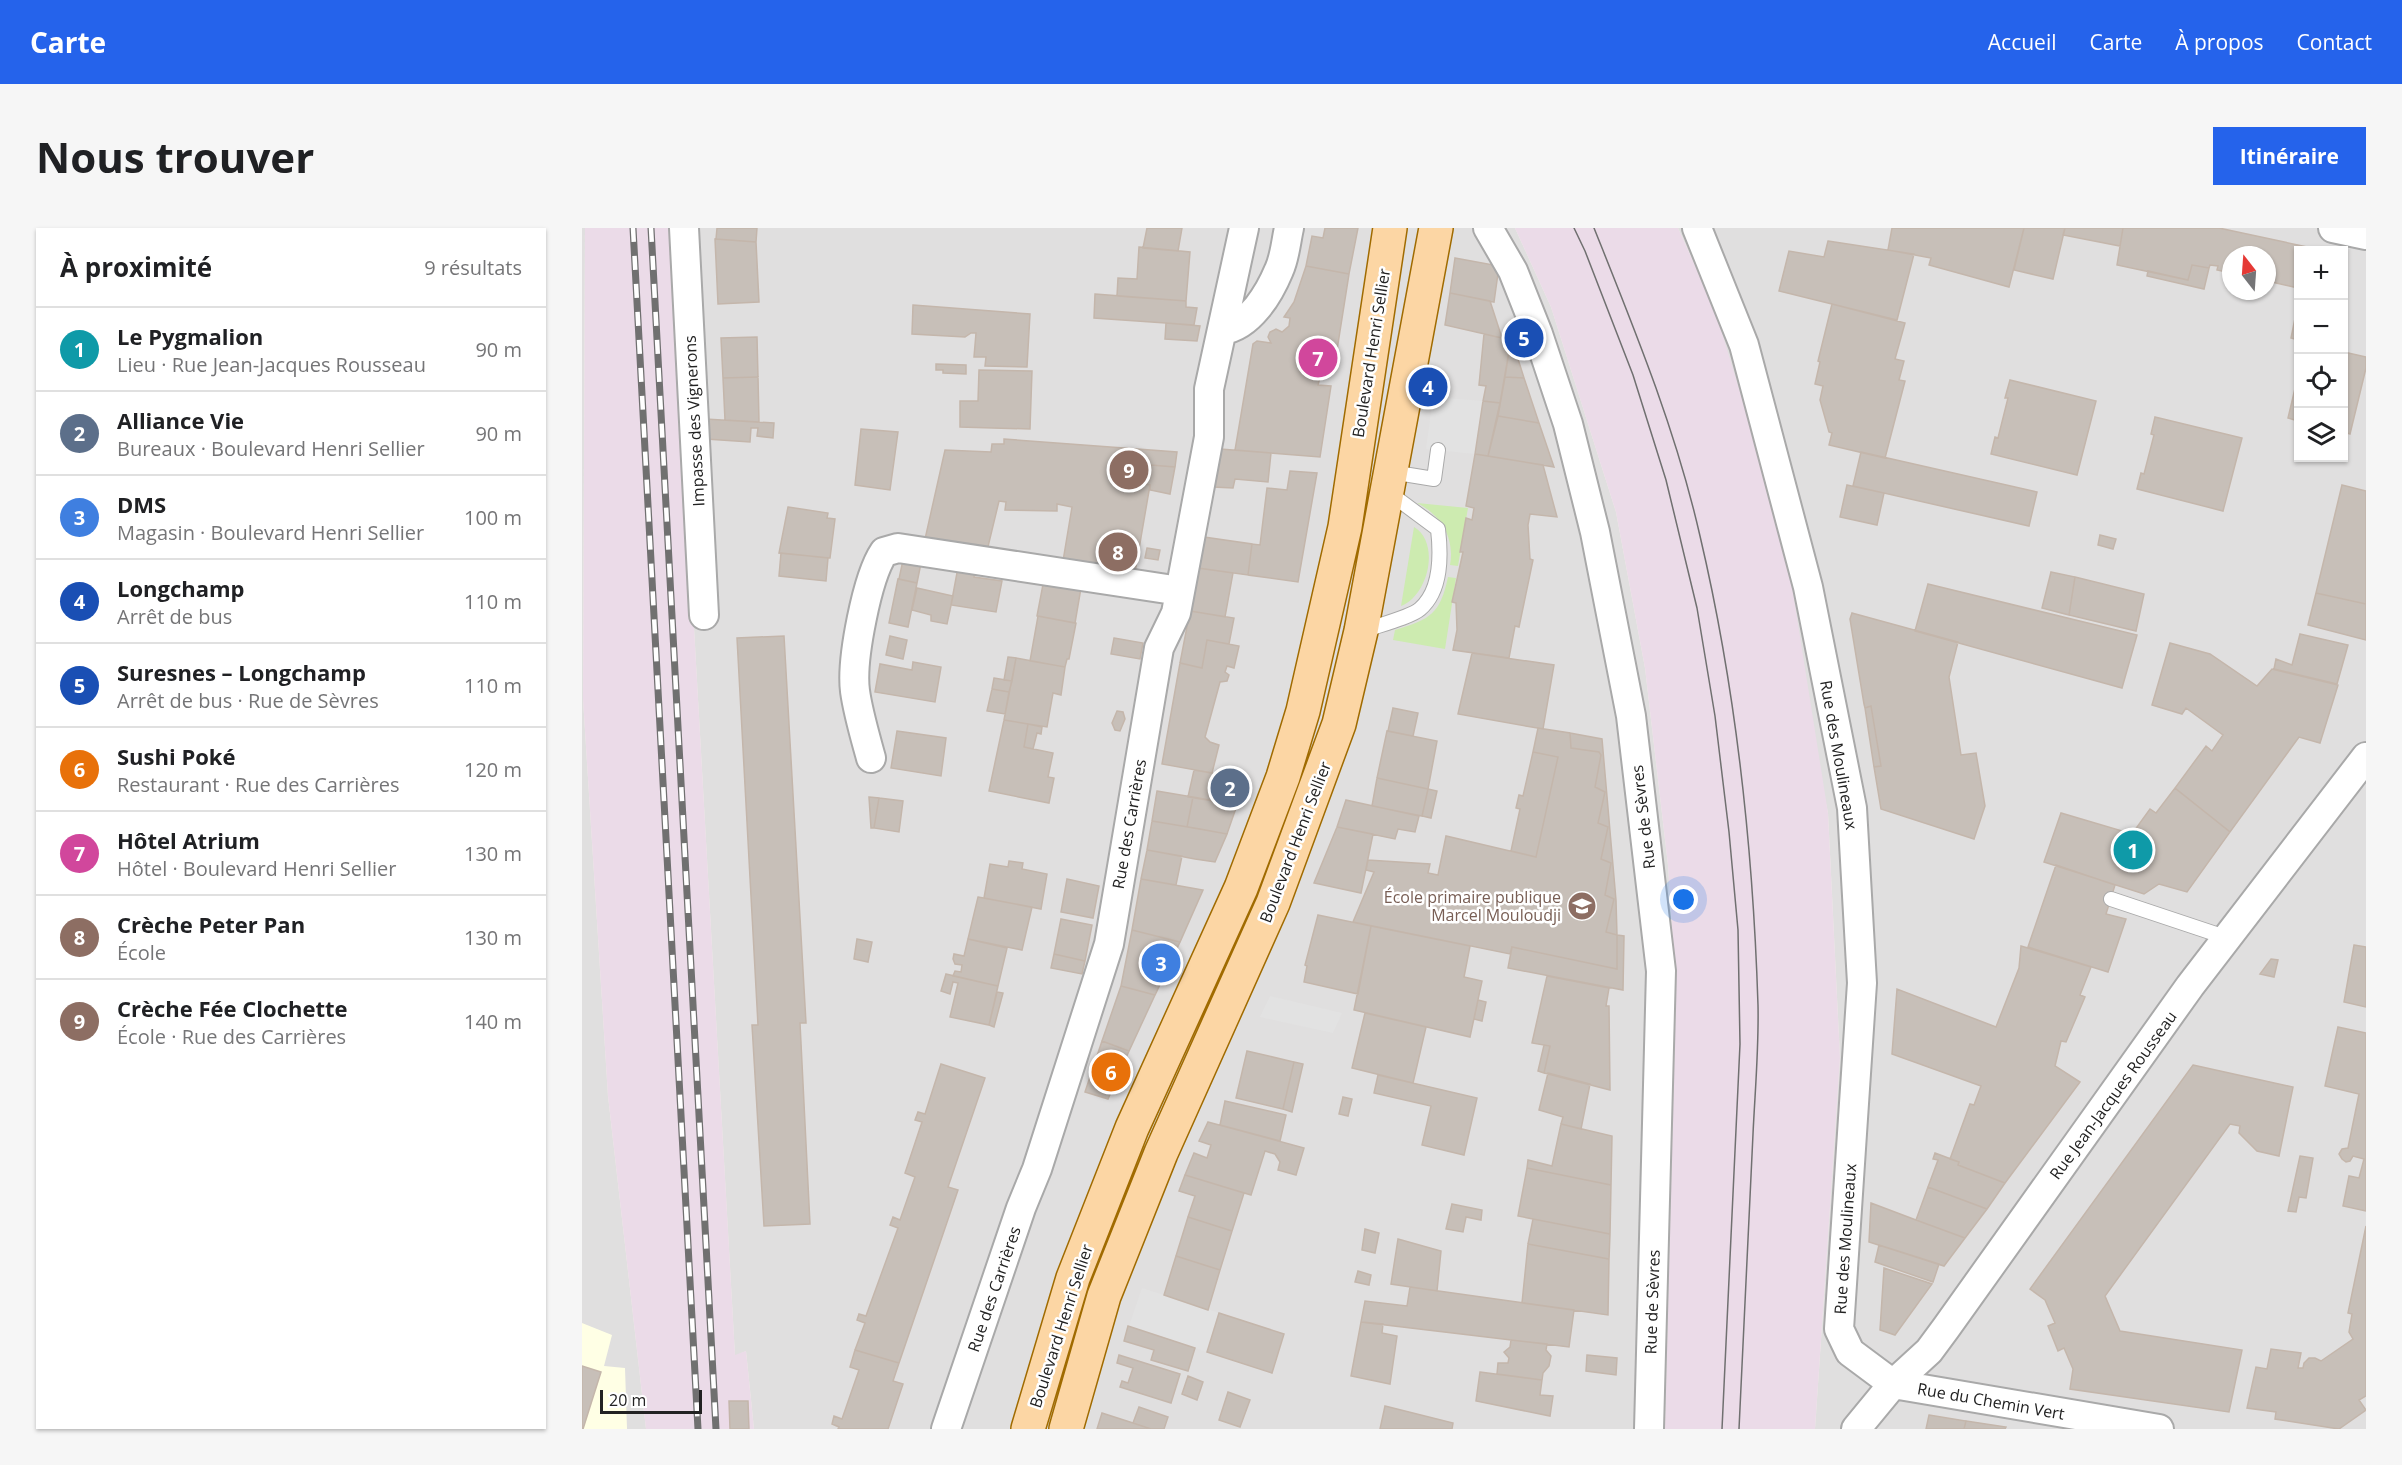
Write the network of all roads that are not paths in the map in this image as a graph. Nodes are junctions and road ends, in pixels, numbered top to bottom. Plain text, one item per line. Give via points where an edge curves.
1 (684, 228) edge
2 (1244, 228) edge
3 (1289, 228) edge
4 (1390, 228) edge
5 (1436, 228) edge
6 (1488, 228) edge
7 (1697, 228) edge
8 (2334, 228) edge
9 (2366, 231) edge
10 (1223, 330) junction
11 (1438, 450) dead end
12 (1389, 482) junction
13 (1180, 591) junction
14 (704, 615) dead end
15 (1361, 631) junction
16 (2366, 757) edge
17 (870, 758) dead end
18 (2111, 899) dead end
19 (2228, 938) junction
20 (1893, 1384) junction
21 (946, 1429) edge
22 (1028, 1429) edge
23 (1066, 1429) edge
24 (1648, 1429) edge
25 (1857, 1429) edge
26 (2160, 1429) edge

1 - 14 street, Impasse des Vignerons
2 - 10 street, Rue des Carrières
3 - 10 street via 1280,269 1254,313 1241,324
4 - 22 main road, Boulevard Henri Sellier via 1345,526 1300,722 1241,888 1132,1128 1073,1278
5 - 12 main road, Boulevard Henri Sellier
6 - 24 street, Rue de Sèvres via 1513,271 1568,424 1595,532 1631,716 1661,971
7 - 20 street, Rue des Moulineaux via 1744,345 1808,587 1852,808 1862,983 1839,1329 1850,1352
8 - 9 street
10 - 13 street, Rue des Carrières via 1209,389 1209,437
11 - 12 lane via 1434,478
12 - 15 main road, Boulevard Henri Sellier
12 - 15 lane via 1438,529 1441,552 1433,594 1419,610
13 - 17 street via 898,548 884,552 877,561 860,623 854,689
13 - 21 street, Rue des Carrières via 1176,613 1159,648 1109,944 1037,1170
15 - 23 main road, Boulevard Henri Sellier via 1339,724 1278,892 1161,1153 1104,1296
16 - 19 street, Rue Jean-Jacques Rousseau
18 - 19 lane
19 - 20 street, Rue Jean-Jacques Rousseau via 1929,1351
20 - 25 street, Rue Jean-Jacques Rousseau
20 - 26 street, Rue du Chemin Vert

